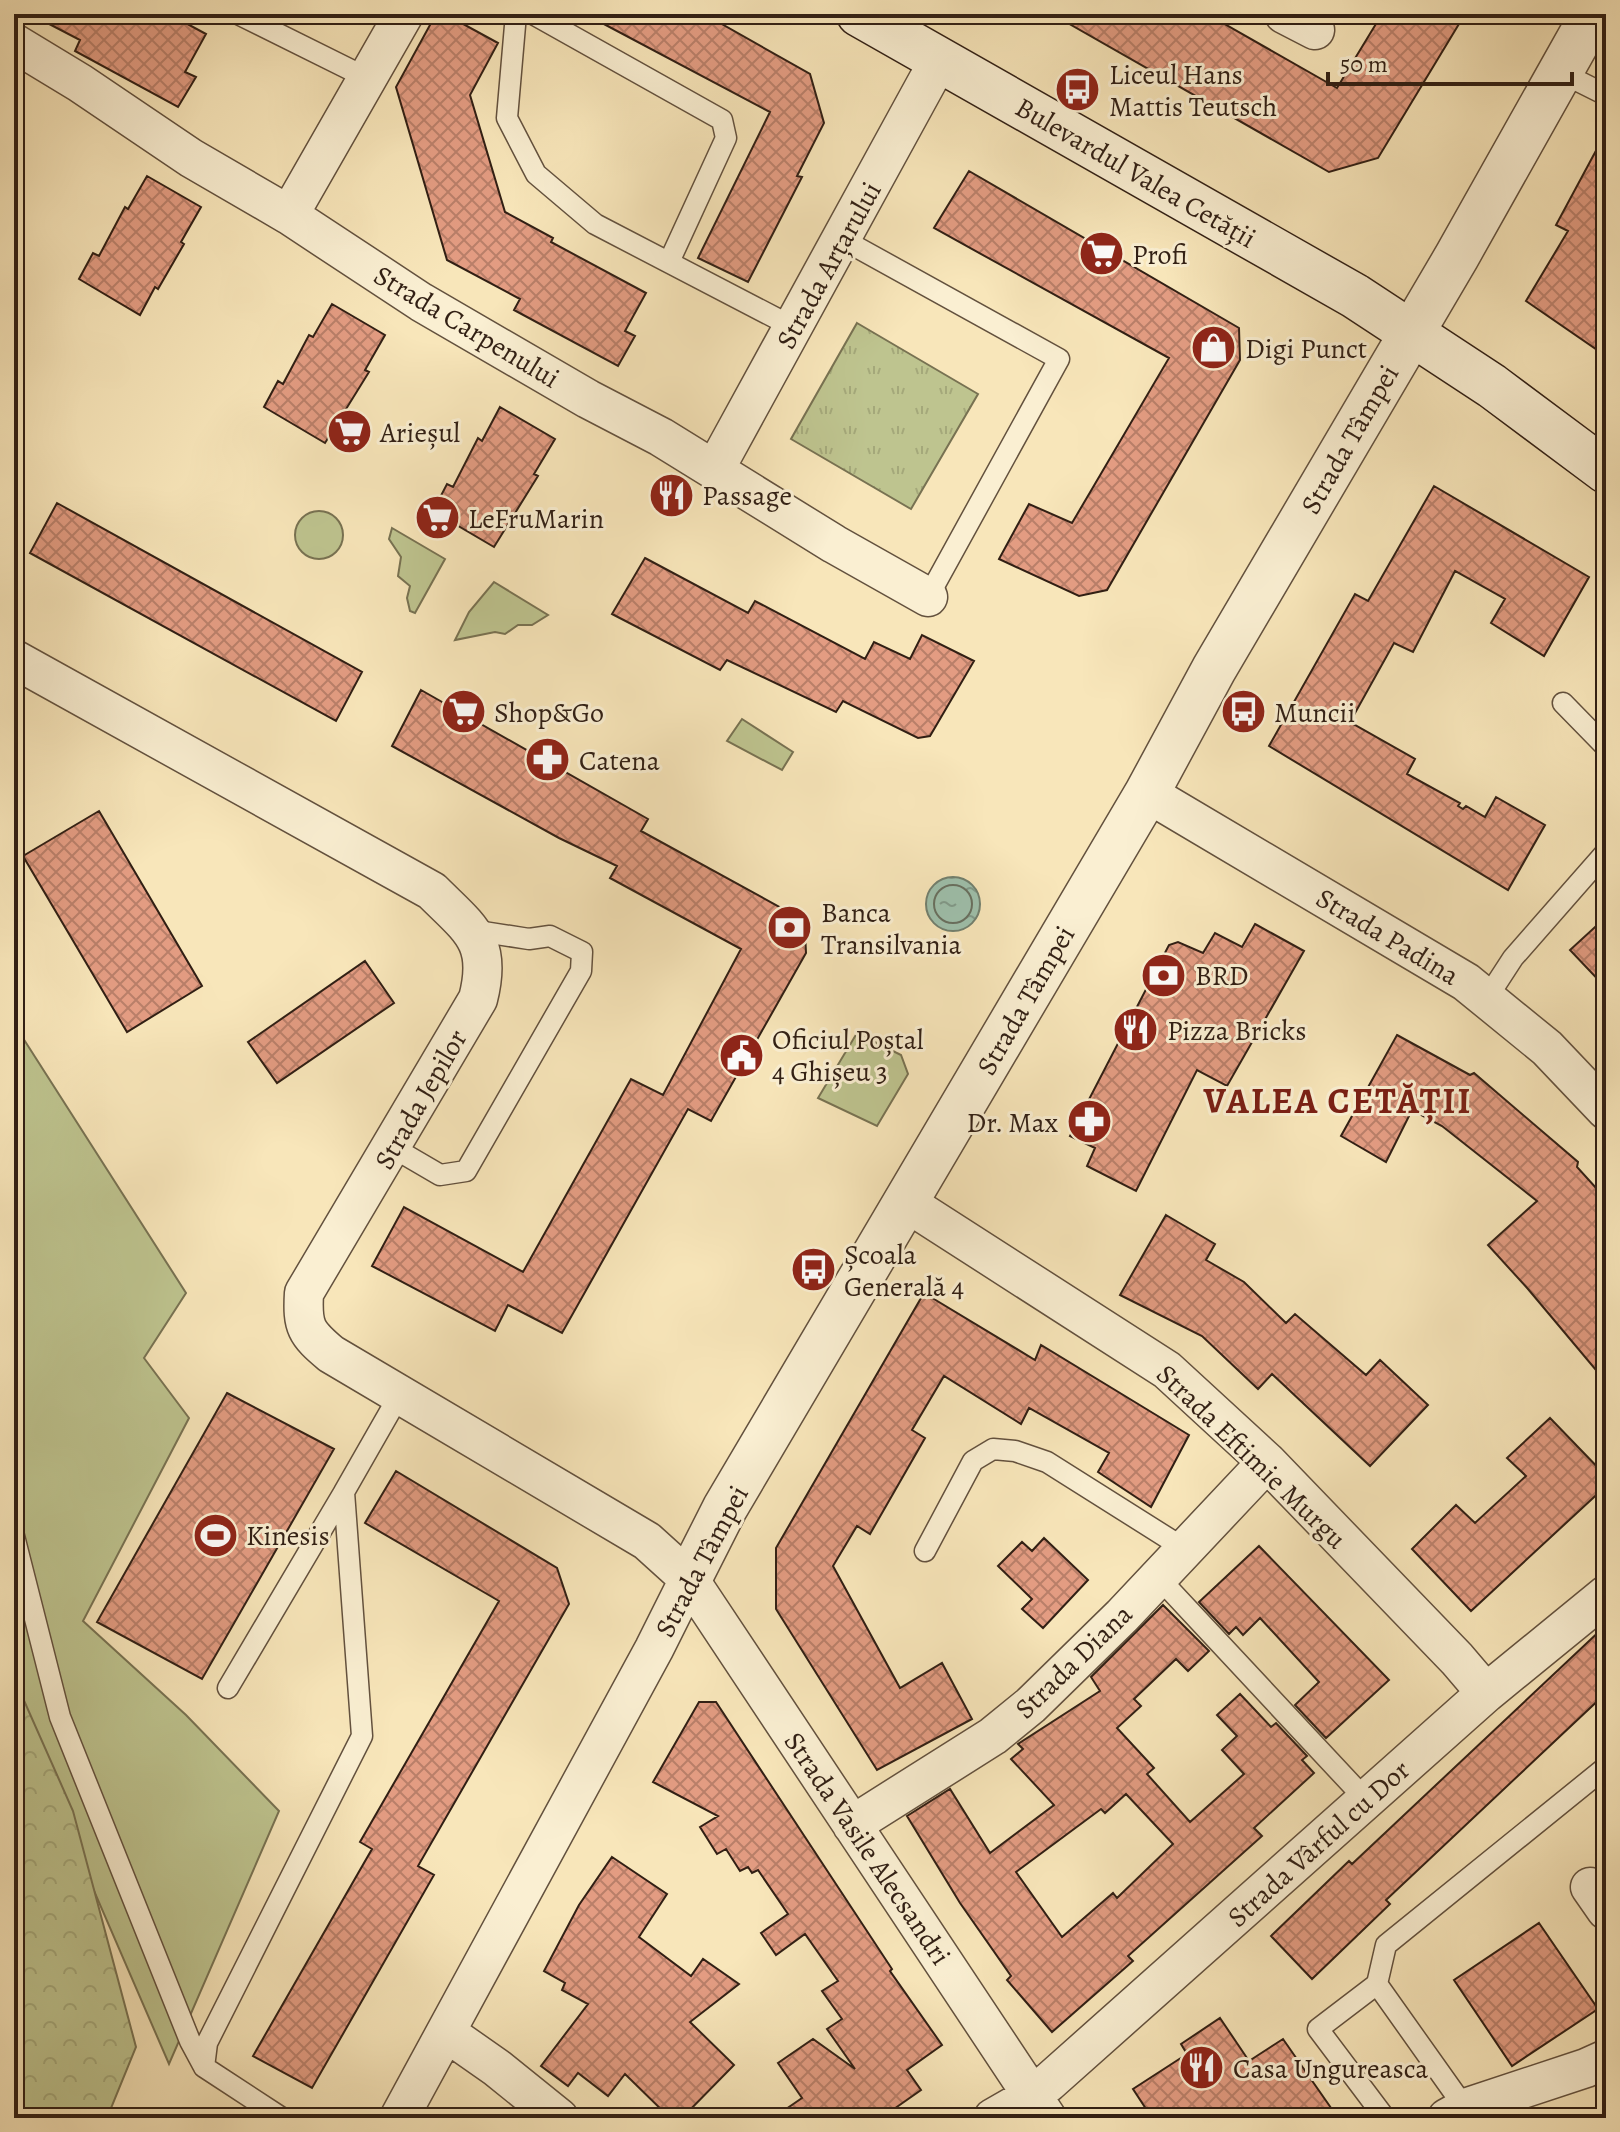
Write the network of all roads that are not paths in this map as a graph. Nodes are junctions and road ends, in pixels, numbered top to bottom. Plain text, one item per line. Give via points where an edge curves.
1 (238, 14) edge
2 (404, 14) edge
3 (516, 14) edge
4 (533, 14) edge
5 (1593, 14) edge
6 (861, 15) edge
7 (14, 43) edge
8 (939, 60) junction
9 (1560, 72) junction
10 (367, 78) junction
11 (1606, 95) edge
12 (289, 215) junction
13 (842, 239) junction
14 (669, 262) junction
15 (793, 327) junction
16 (1411, 332) junction
17 (715, 469) junction
18 (1606, 471) edge
19 (928, 597) joint
20 (14, 659) edge
21 (1563, 703) dead end
22 (1606, 747) edge
23 (1147, 793) junction
24 (1606, 852) edge
25 (471, 930) junction
26 (1487, 998) junction
27 (1606, 1110) edge
28 (392, 1147) junction
29 (907, 1203) junction
30 (400, 1394) junction
31 (1267, 1462) junction
32 (344, 1492) junction
33 (14, 1536) edge
34 (1185, 1549) junction
35 (925, 1551) dead end
36 (1158, 1577) junction
37 (689, 1579) junction
38 (1606, 1595) edge
39 (228, 1688) dead end
40 (1486, 1693) junction
41 (1606, 1767) edge
42 (1367, 1801) junction
43 (852, 1825) junction
44 (1377, 1984) junction
45 (447, 2033) junction
46 (1606, 2059) edge
47 (204, 2067) junction
48 (1040, 2107) edge
49 (1456, 2113) edge
50 (282, 2118) edge
51 (399, 2118) edge
52 (559, 2118) edge
53 (993, 2118) edge
54 (1385, 2118) edge

1 - 10 lane
2 - 10 street
3 - 14 lane via 507,118 536,174 595,224
4 - 14 lane via 722,120 726,138
5 - 9 street, Strada Tâmpei
6 - 8 street, Bulevardul Valea Cetății
7 - 12 street, Strada Carpenului
8 - 13 street, Strada Arțarului
8 - 16 street, Bulevardul Valea Cetății
9 - 11 lane
9 - 16 street, Strada Tâmpei
10 - 12 street
12 - 17 street, Strada Carpenului via 421,302
13 - 15 street, Strada Arțarului
13 - 19 lane via 1059,359
14 - 15 lane
15 - 17 street, Strada Arțarului
16 - 18 street, Bulevardul Valea Cetății
16 - 23 street, Strada Tâmpei
17 - 19 street, Strada Carpenului
20 - 25 street, Strada Jepilor via 432,891
21 - 22 lane
23 - 26 street, Strada Padina
23 - 29 street, Strada Tâmpei
24 - 26 lane via 1513,958
25 - 28 street, Strada Jepilor via 482,951 478,999
25 - 28 lane via 529,939 550,936 582,952 581,971 466,1171 440,1175
26 - 27 street, Strada Padina via 1547,1048
28 - 30 street, Strada Jepilor via 304,1293 303,1314 310,1337
29 - 31 street, Strada Eftimie Murgu via 1167,1370
29 - 37 street, Strada Tâmpei via 725,1508
30 - 32 lane
30 - 37 street, Strada Jepilor via 647,1541
31 - 34 street, Strada Diana
31 - 40 street, Strada Eftimie Murgu
32 - 39 lane
32 - 47 lane via 362,1736 207,2043
33 - 47 lane via 60,1717
34 - 35 lane via 1047,1462 993,1449 973,1461
34 - 36 street, Strada Diana
36 - 42 lane
36 - 43 street, Strada Diana via 1072,1666 993,1736
37 - 43 street, Strada Vasile Alecsandri
37 - 45 street, Strada Tâmpei
38 - 40 street, Strada Vârful cu Dor
40 - 42 street, Strada Vârful cu Dor
41 - 44 lane via 1386,1945
42 - 48 street, Strada Vârful cu Dor
43 - 48 street, Strada Vasile Alecsandri
44 - 49 lane
44 - 54 lane via 1318,2029
45 - 51 street, Strada Tâmpei
45 - 52 street
46 - 49 street
47 - 50 lane
48 - 53 street, Strada Vârful cu Dor

